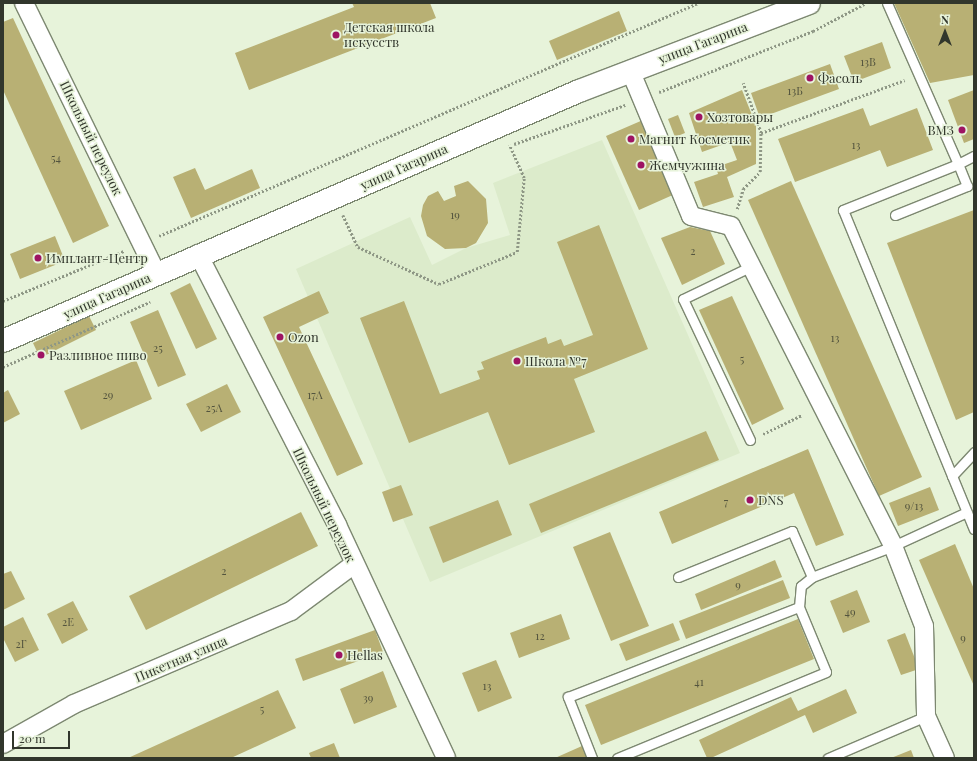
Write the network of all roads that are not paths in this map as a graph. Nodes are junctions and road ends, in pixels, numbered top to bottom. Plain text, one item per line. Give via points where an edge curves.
1 (24, 3) edge
2 (809, 3) edge
3 (887, 3) edge
4 (630, 70) junction
5 (974, 156) edge
6 (958, 164) junction
7 (895, 215) dead end
8 (198, 254) junction
9 (752, 266) junction
10 (156, 274) junction
11 (3, 342) edge
12 (750, 440) road end
13 (974, 452) edge
14 (952, 476) junction
15 (966, 512) junction
16 (974, 529) edge
17 (893, 546) junction
18 (353, 565) junction
19 (812, 577) junction
20 (678, 578) dead end
21 (799, 607) junction
22 (926, 716) junction
23 (3, 744) edge
24 (446, 758) edge
25 (592, 758) edge
26 (617, 758) edge
27 (828, 758) edge
28 (945, 758) edge

1 - 10 street, Школьный переулок
2 - 4 street, улица Гагарина
3 - 6 lane
4 - 8 street, улица Гагарина
4 - 9 street via 691,216 731,226
5 - 6 lane
6 - 7 lane via 967,186
6 - 14 lane via 843,210
8 - 10 street, улица Гагарина
8 - 18 street, Школьный переулок via 337,525
9 - 12 lane via 683,299
9 - 17 street
10 - 11 street, улица Гагарина
13 - 14 lane
14 - 15 lane
15 - 16 lane
15 - 17 lane
17 - 19 lane
17 - 22 street via 924,626
18 - 23 street, Пикетная улица via 291,611 74,704
18 - 24 street, Школьный переулок
19 - 20 lane via 792,531
19 - 21 lane via 801,586
21 - 25 lane via 568,697
21 - 26 lane via 826,672
22 - 27 lane
22 - 28 street

